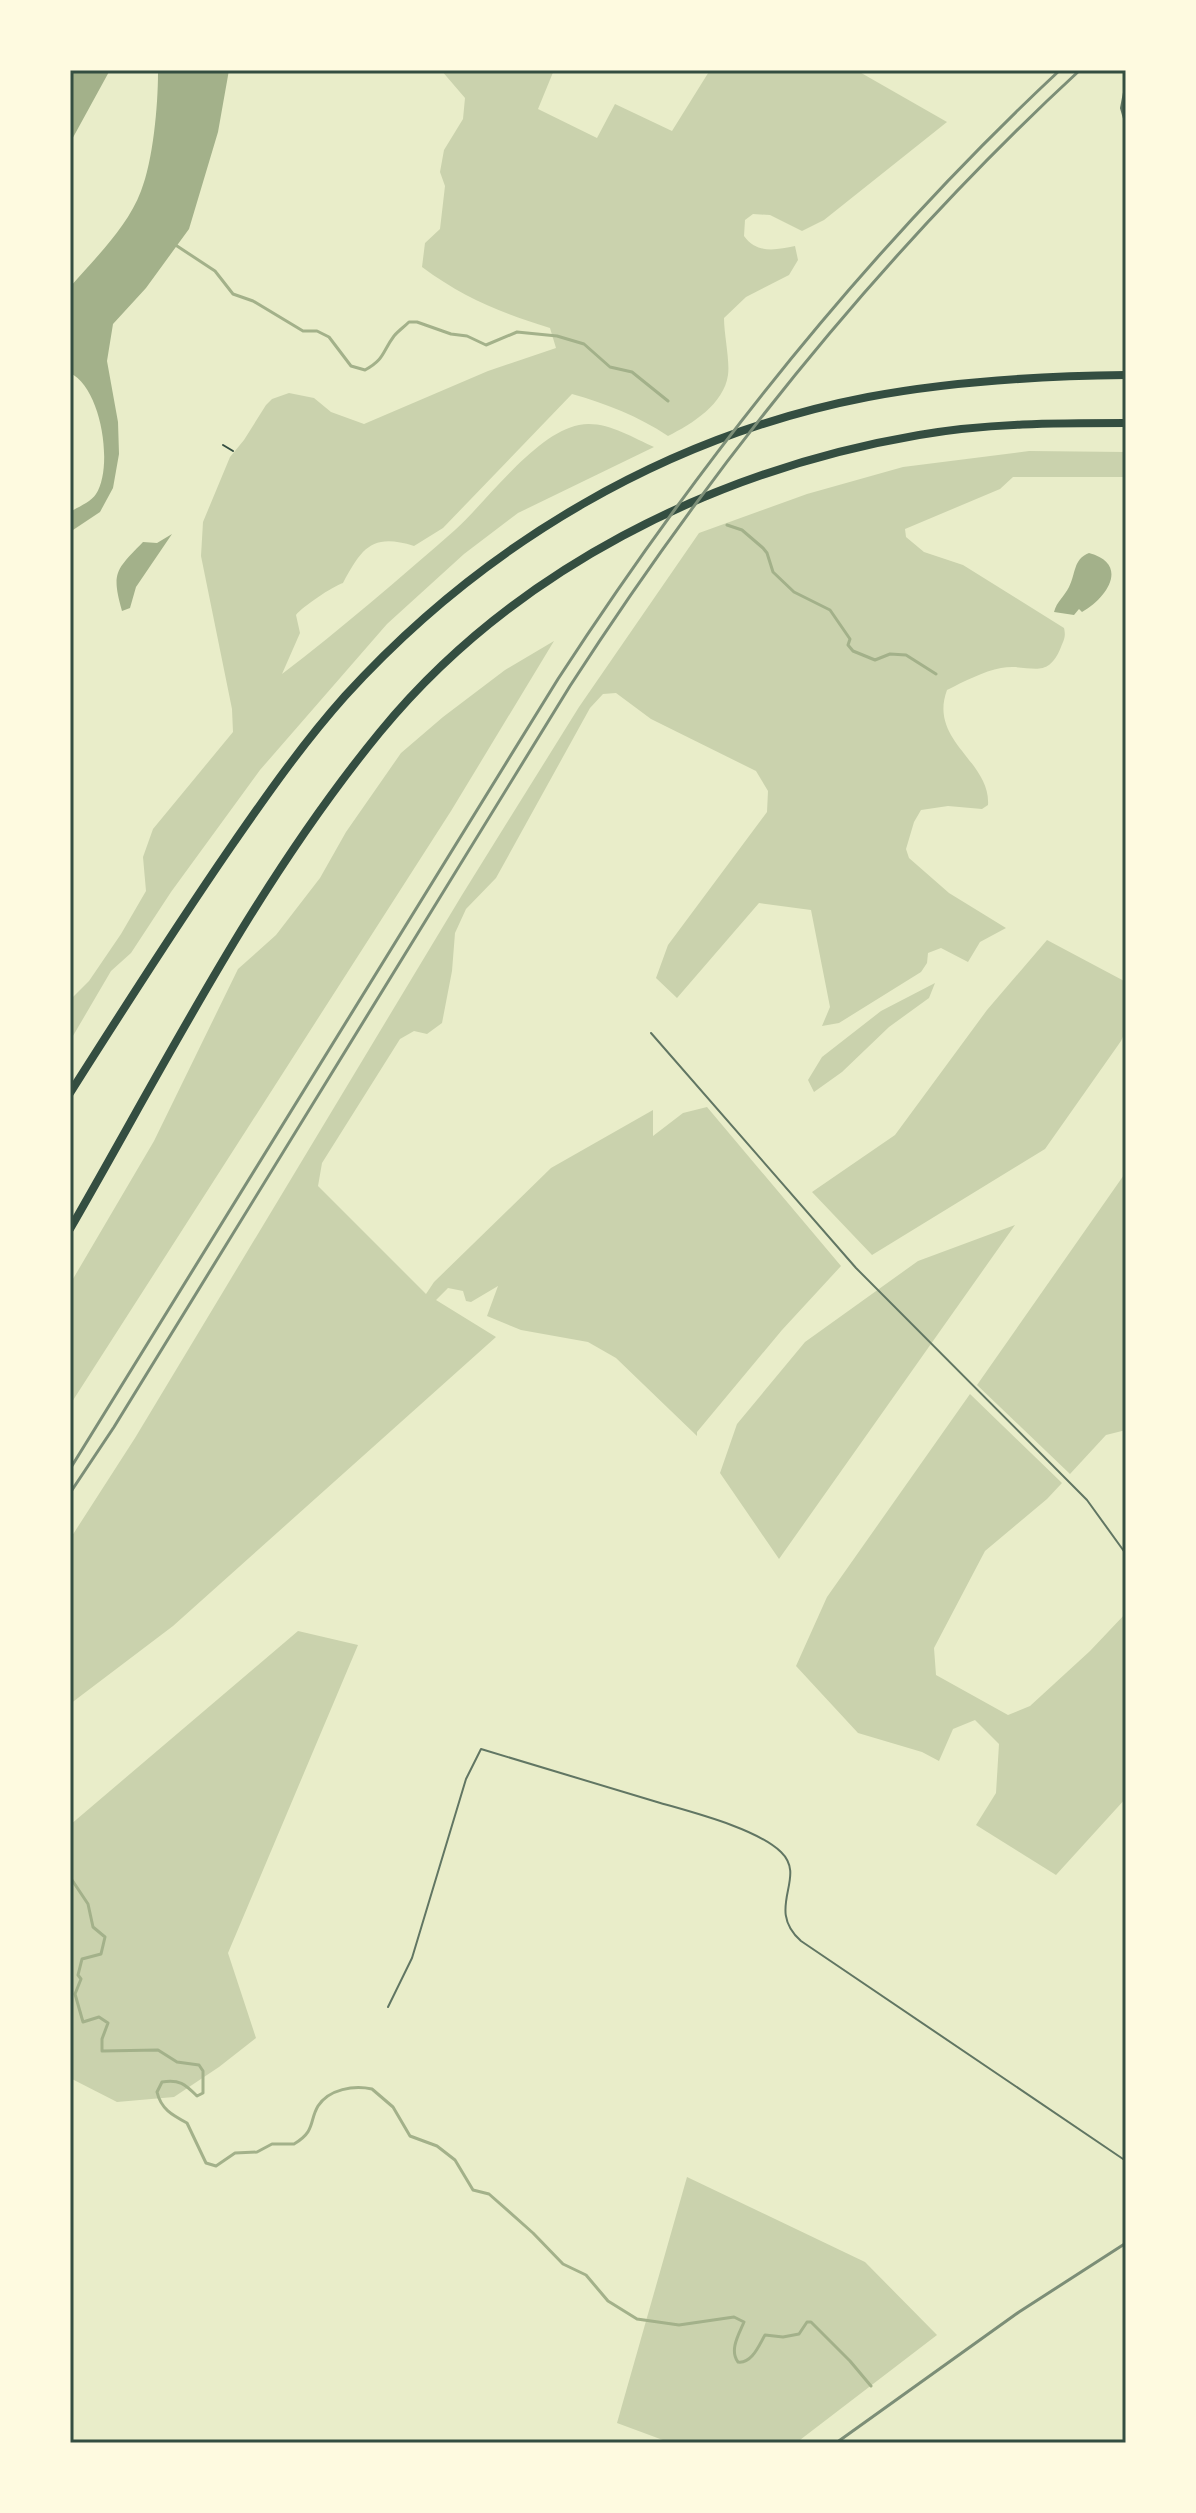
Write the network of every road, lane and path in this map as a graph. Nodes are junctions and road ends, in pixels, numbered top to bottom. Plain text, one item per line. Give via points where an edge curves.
1 (1126, 87) edge
2 (1125, 119) edge
3 (1126, 375) edge
4 (1126, 423) edge
5 (223, 445) dead end
6 (233, 451) dead end
7 (651, 1033) dead end
8 (70, 1093) edge
9 (70, 1229) edge
10 (1126, 1554) edge
11 (388, 2007) dead end
12 (1126, 2161) edge

1 - 2 street
3 - 8 highway via 990,381 866,397 739,432 632,476 530,536 433,609 296,755
4 - 9 highway via 923,434 745,479 639,527 534,592 456,652 355,764 245,925
5 - 6 path
7 - 10 lane via 856,1268 1087,1500
11 - 12 lane via 412,1958 466,1779 481,1749 705,1817 767,1842 789,1865 783,1908 794,1936

